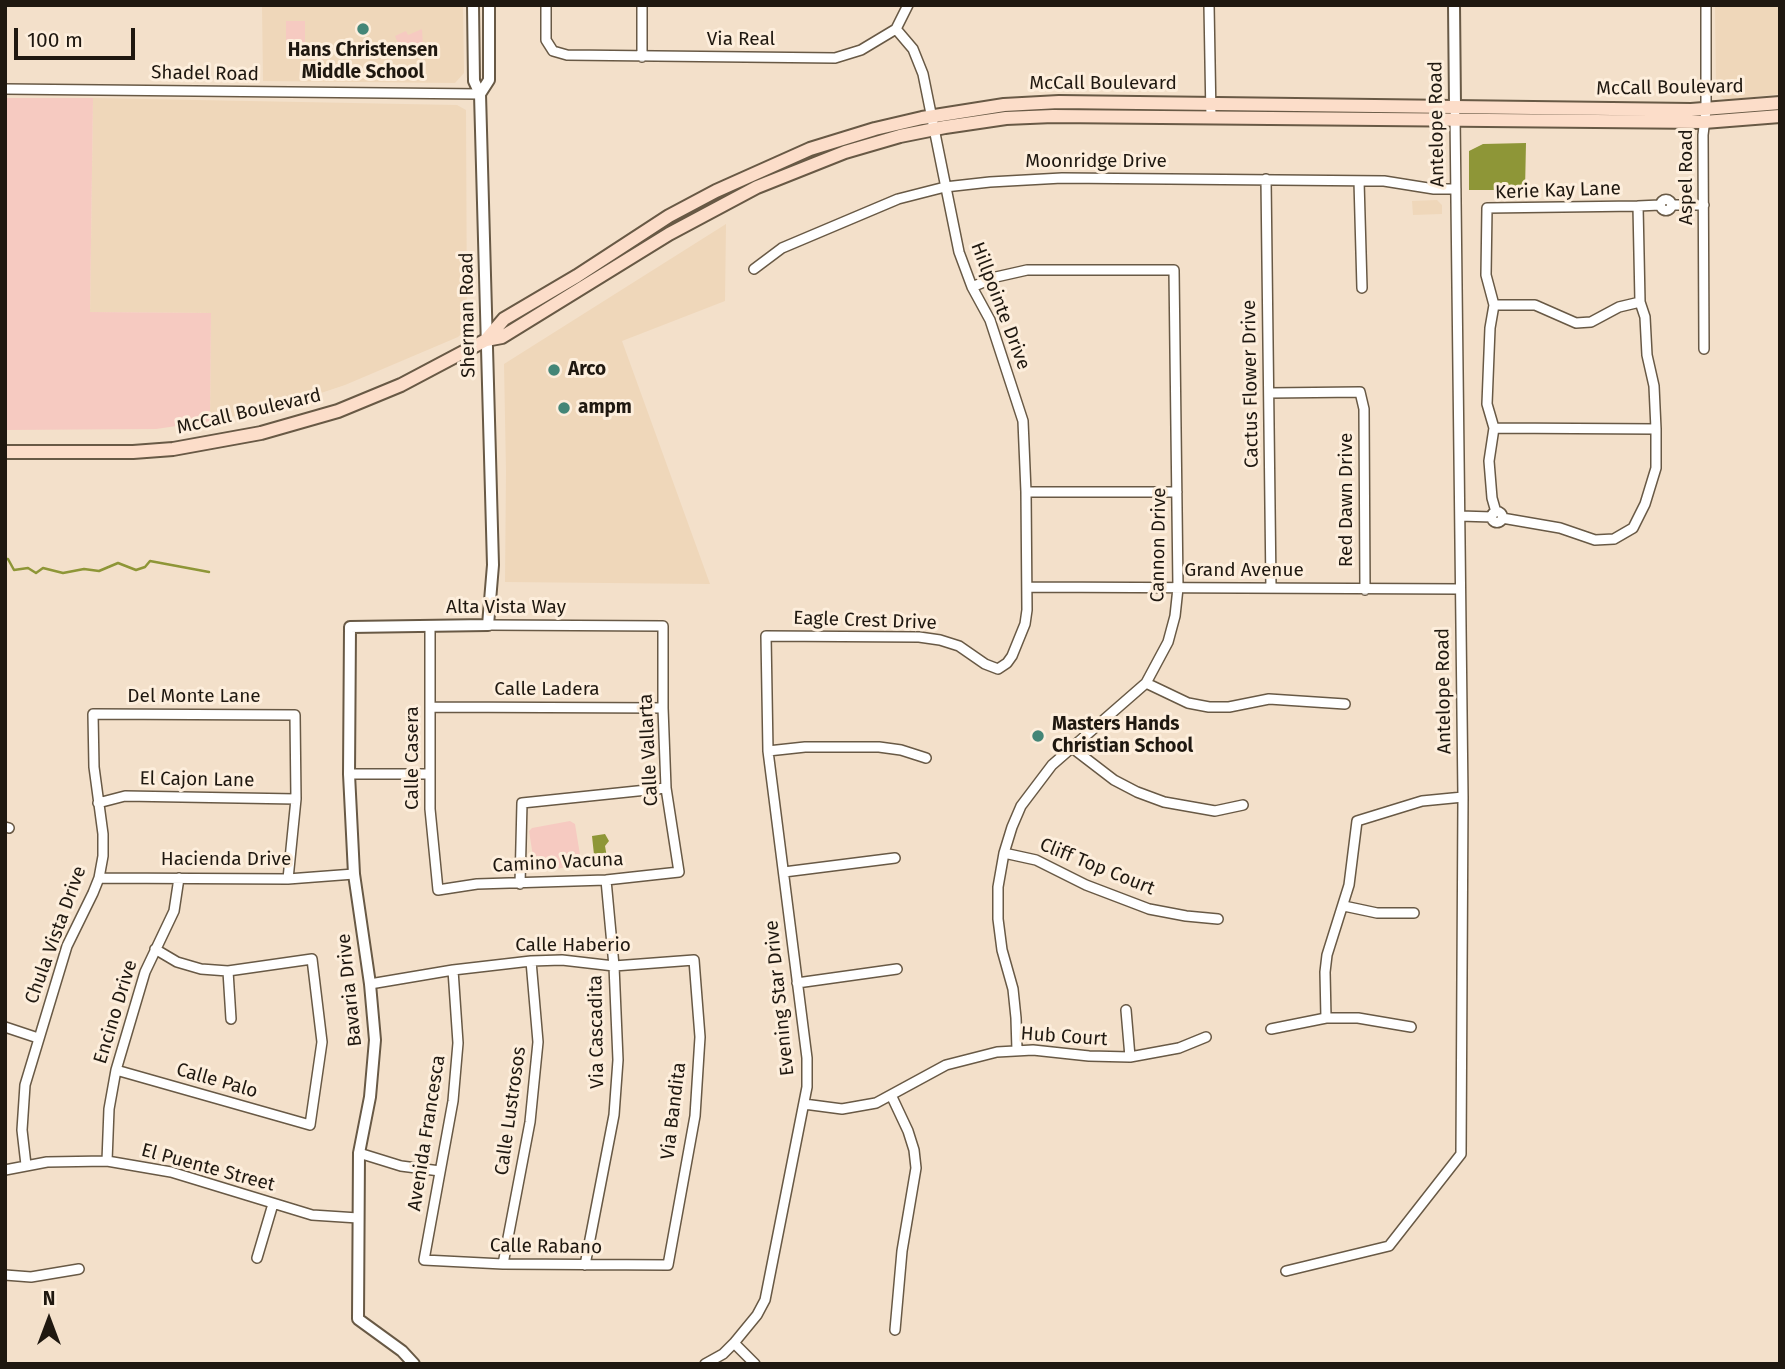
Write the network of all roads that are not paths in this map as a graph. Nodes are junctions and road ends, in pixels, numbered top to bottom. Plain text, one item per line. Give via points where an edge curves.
1 (473, 5) edge
2 (489, 5) edge
3 (546, 5) edge
4 (642, 5) edge
5 (908, 5) edge
6 (1209, 5) edge
7 (1454, 5) edge
8 (1706, 5) edge
9 (896, 29) junction
10 (642, 57) junction
11 (5, 89) edge
12 (480, 94) junction
13 (1211, 103) junction
14 (1780, 103) edge
15 (1455, 106) junction
16 (1705, 116) junction
17 (1780, 116) edge
18 (1211, 117) junction
19 (1454, 121) junction
20 (933, 122) junction
21 (781, 161) junction
22 (1266, 179) junction
23 (1359, 181) junction
24 (945, 187) junction
25 (1455, 189) junction
26 (1704, 205) junction
27 (1638, 206) junction
28 (698, 218) junction
29 (754, 269) dead end
30 (972, 287) junction
31 (1362, 288) dead end
32 (1640, 302) junction
33 (1494, 304) junction
34 (485, 340) junction
35 (1704, 349) dead end
36 (1269, 393) junction
37 (1494, 428) junction
38 (1656, 429) junction
39 (5, 452) edge
40 (1027, 492) junction
41 (1177, 492) junction
42 (1497, 515) junction
43 (1460, 516) junction
44 (1027, 587) junction
45 (1178, 588) junction
46 (1271, 588) junction
47 (1460, 589) junction
48 (1365, 590) junction
49 (488, 625) junction
50 (430, 626) junction
51 (663, 626) joint
52 (349, 627) joint
53 (766, 636) joint
54 (998, 669) joint
55 (1146, 683) junction
56 (1345, 704) dead end
57 (430, 707) junction
58 (663, 708) junction
59 (93, 714) joint
60 (1071, 747) junction
61 (768, 751) junction
62 (926, 758) dead end
63 (349, 774) junction
64 (430, 774) junction
65 (666, 788) junction
66 (1463, 797) junction
67 (296, 799) junction
68 (98, 803) junction
69 (1243, 805) dead end
70 (1004, 853) junction
71 (895, 859) dead end
72 (679, 872) joint
73 (784, 872) junction
74 (354, 874) junction
75 (99, 878) junction
76 (179, 878) junction
77 (288, 879) junction
78 (606, 880) junction
79 (520, 884) junction
80 (438, 890) joint
81 (1344, 906) junction
82 (1414, 913) dead end
83 (1218, 919) dead end
84 (155, 949) junction
85 (694, 960) joint
86 (531, 961) junction
87 (614, 966) junction
88 (897, 969) dead end
89 (453, 970) junction
90 (228, 971) junction
91 (797, 983) junction
92 (370, 984) junction
93 (1126, 1010) dead end
94 (1326, 1018) junction
95 (231, 1019) dead end
96 (5, 1027) edge
97 (1411, 1027) dead end
98 (1271, 1029) dead end
99 (1206, 1037) dead end
100 (38, 1038) junction
101 (1017, 1050) junction
102 (1130, 1057) junction
103 (116, 1070) junction
104 (892, 1097) junction
105 (804, 1104) junction
106 (359, 1153) junction
107 (107, 1161) junction
108 (26, 1165) junction
109 (5, 1170) edge
110 (440, 1171) junction
111 (273, 1204) junction
112 (358, 1219) junction
113 (257, 1258) dead end
114 (424, 1260) joint
115 (503, 1265) junction
116 (585, 1265) junction
117 (668, 1265) joint
118 (79, 1269) dead end
119 (1286, 1271) dead end
120 (5, 1275) edge
121 (895, 1330) dead end
122 (734, 1343) junction
123 (414, 1364) edge
124 (705, 1364) edge
125 (755, 1364) edge

1 - 12 street, Sherman Road via 474,81
2 - 12 street via 489,80
3 - 10 street, Via Real via 546,40 553,51
4 - 10 street
5 - 9 street
6 - 13 street
7 - 15 street, Antelope Road
8 - 16 street, Aspel Road
9 - 10 street, Via Real via 861,51 835,58
9 - 20 street, Hillpointe Drive via 913,49 923,74
11 - 12 street, Shadel Road
12 - 34 street, Sherman Road
13 - 15 main road, McCall Boulevard
13 - 18 street
13 - 20 main road, McCall Boulevard via 1024,103
14 - 16 main road, McCall Boulevard
15 - 16 main road, McCall Boulevard
15 - 19 street, Antelope Road
16 - 17 main road, McCall Boulevard
16 - 19 main road, McCall Boulevard
16 - 26 street, Aspel Road
18 - 19 main road, McCall Boulevard
18 - 20 main road, McCall Boulevard
19 - 25 street, Antelope Road
20 - 21 main road, McCall Boulevard via 859,133
20 - 24 street, Hillpointe Drive
20 - 28 main road, McCall Boulevard via 757,187
21 - 28 main road via 764,176 704,207
21 - 34 main road, McCall Boulevard via 669,216 504,319
22 - 23 street, Moonridge Drive
22 - 24 street, Moonridge Drive via 1031,178
22 - 36 street, Cactus Flower Drive
23 - 25 street, Moonridge Drive
23 - 31 street
24 - 29 street, Moonridge Drive via 898,199 832,226 782,248
24 - 30 street, Hillpointe Drive
25 - 43 street, Antelope Road
26 - 27 street via 1672,205 1666,210 1660,205
26 - 35 street, Aspel Road
27 - 32 street, Kerie Kay Lane
27 - 33 street, Kerie Kay Lane via 1487,208 1486,275
28 - 34 main road, McCall Boulevard via 502,337
30 - 40 street, Hillpointe Drive via 990,320 1023,421
30 - 41 street, Cannon Drive via 1027,270 1174,270
32 - 33 street via 1591,322 1576,323 1535,305
32 - 38 street, Kerie Kay Lane
33 - 37 street, Kerie Kay Lane via 1487,404
34 - 39 main road, McCall Boulevard via 368,400 300,424 173,449
34 - 49 street, Sherman Road via 493,565
36 - 46 street, Cactus Flower Drive
36 - 48 street, Red Dawn Drive via 1360,393 1364,409
37 - 38 street
37 - 42 street, Kerie Kay Lane via 1489,461
38 - 42 street, Kerie Kay Lane via 1656,468 1645,504 1633,528 1614,539 1595,540
40 - 41 street
40 - 44 street, Hillpointe Drive
41 - 45 street, Cannon Drive
42 - 43 street, Kerie Kay Lane
43 - 47 street, Antelope Road
44 - 45 street, Grand Avenue
44 - 54 street, Hillpointe Drive via 1025,624 1012,656
45 - 46 street, Grand Avenue
45 - 55 street, Cannon Drive via 1168,642
46 - 48 street, Grand Avenue
47 - 48 street, Grand Avenue
47 - 66 street, Antelope Road
49 - 50 street, Alta Vista Way
49 - 51 street, Alta Vista Way
50 - 52 street, Alta Vista Way
50 - 57 street, Calle Casera
51 - 58 street, Calle Vallarta
52 - 63 street, Bavaria Drive
53 - 54 street, Eagle Crest Drive via 919,637 959,646
53 - 61 street, Evening Star Drive
55 - 56 street via 1169,696 1209,707 1228,708 1269,699
55 - 60 street, Cannon Drive
57 - 58 street, Calle Ladera
57 - 64 street, Calle Casera
58 - 65 street, Calle Vallarta
59 - 67 street, Del Monte Lane via 295,715
59 - 68 street, Chula Vista Drive
60 - 69 street via 1114,780 1164,802 1214,811
60 - 70 street, Cannon Drive via 1021,806
61 - 62 street via 879,747
61 - 73 street, Evening Star Drive
63 - 64 street
63 - 74 street, Bavaria Drive
64 - 80 street, Calle Casera
65 - 72 street, Calle Vallarta
65 - 79 street via 522,803
66 - 81 street via 1422,802 1357,821
66 - 119 street, Antelope Road via 1461,1154 1389,1245
67 - 68 street, El Cajon Lane via 125,796
67 - 77 street
68 - 75 street, Chula Vista Drive via 103,834
70 - 83 street, Cliff Top Court via 1036,860 1149,909
70 - 101 street, Cannon Drive via 998,919 1013,989
71 - 73 street
72 - 78 street, Camino Vacuna
73 - 91 street, Evening Star Drive
74 - 77 street, Hacienda Drive
74 - 92 street, Bavaria Drive
75 - 76 street, Hacienda Drive
75 - 100 street, Chula Vista Drive via 67,946
76 - 77 street, Hacienda Drive
76 - 84 street, Encino Drive via 174,911
78 - 79 street, Camino Vacuna
78 - 87 street, Via Cascadita
79 - 80 street, Camino Vacuna
81 - 82 street via 1377,913
81 - 94 street via 1325,972
84 - 90 street via 177,962
84 - 103 street, Encino Drive
85 - 87 street, Calle Haberio
85 - 117 street, Via Bandita via 700,1037 695,1116
86 - 87 street, Calle Haberio
86 - 89 street, Calle Haberio
86 - 115 street, Calle Lustrosos via 538,1042 530,1122
87 - 116 street, Via Cascadita via 618,1060 614,1115
88 - 91 street
89 - 92 street, Calle Haberio
89 - 110 street, Avenida Francesca via 458,1043
90 - 95 street
90 - 103 street, Calle Palo via 312,959 322,1042 310,1125
91 - 105 street, Evening Star Drive via 807,1058
92 - 106 street, Bavaria Drive via 375,1040
93 - 102 street
94 - 97 street via 1372,1019
94 - 98 street
96 - 100 street
99 - 102 street, Hub Court via 1179,1048
100 - 108 street, Chula Vista Drive via 23,1105
101 - 102 street, Hub Court
101 - 104 street, Hub Court via 946,1065
103 - 107 street, Encino Drive
104 - 105 street, Hub Court via 850,1108
104 - 121 street via 908,1131 916,1168
105 - 122 street, Evening Star Drive via 765,1300
106 - 110 street via 401,1166
106 - 112 street, Bavaria Drive
107 - 108 street, El Puente Street
107 - 111 street, El Puente Street via 171,1172
108 - 109 street, El Puente Street
110 - 114 street, Avenida Francesca
111 - 112 street, El Puente Street via 312,1215
111 - 113 street
112 - 123 street, Bavaria Drive via 358,1319
114 - 115 street, Calle Rabano
115 - 116 street, Calle Rabano
116 - 117 street, Calle Rabano
118 - 120 street via 31,1277
122 - 124 street, Evening Star Drive
122 - 125 street

